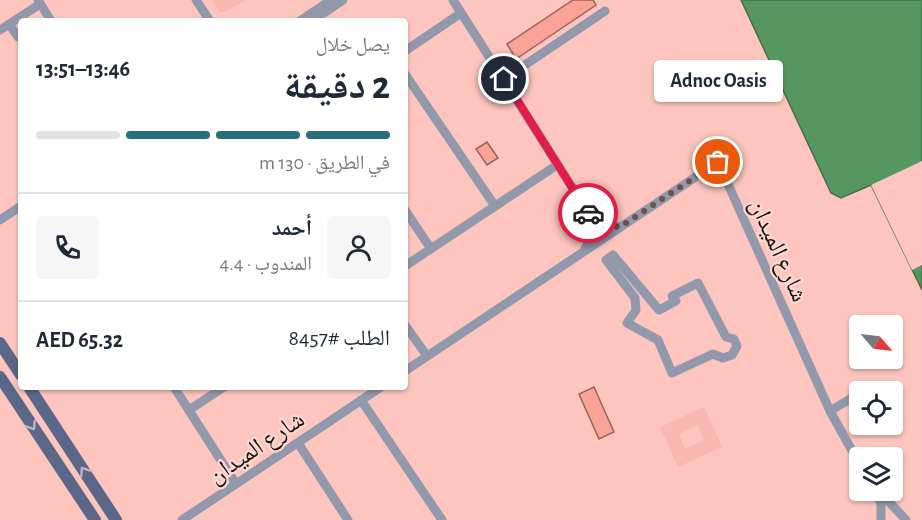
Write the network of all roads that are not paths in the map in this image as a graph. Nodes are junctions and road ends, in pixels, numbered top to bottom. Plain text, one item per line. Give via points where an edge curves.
1 (196, 0) edge
2 (331, 0) edge
3 (343, 0) edge
4 (453, 0) edge
5 (39, 2) edge
6 (606, 12) dead end
7 (461, 13) junction
8 (49, 18) edge
9 (208, 18) edge
10 (304, 18) edge
11 (316, 18) edge
12 (9, 24) junction
13 (0, 30) edge
14 (18, 37) dead end
15 (408, 49) edge
16 (408, 78) edge
17 (504, 79) junction
18 (557, 165) junction
19 (495, 206) junction
20 (18, 208) edge
21 (408, 214) edge
22 (591, 217) junction
23 (0, 219) edge
24 (620, 227) junction
25 (431, 249) junction
26 (583, 253) junction
27 (408, 264) edge
28 (698, 283) joint
29 (408, 329) edge
30 (0, 344) edge
31 (426, 356) junction
32 (408, 369) edge
33 (18, 371) edge
34 (0, 377) edge
35 (30, 390) edge
36 (176, 390) edge
37 (219, 390) edge
38 (376, 390) edge
39 (849, 399) edge
40 (361, 400) junction
41 (189, 410) junction
42 (830, 411) junction
43 (298, 443) junction
44 (850, 447) edge
45 (236, 484) junction
46 (880, 501) edge
47 (887, 501) edge
48 (344, 518) edge
49 (95, 520) edge
50 (116, 520) edge
51 (182, 520) edge
52 (442, 520) edge
53 (881, 520) edge
54 (906, 520) edge

1 - 9 street
2 - 10 street
3 - 11 street
4 - 7 street
5 - 8 street
5 - 12 street
6 - 17 street
7 - 15 street
7 - 17 street
12 - 13 street
12 - 14 street
16 - 19 street
17 - 18 street
18 - 19 street
18 - 22 street
19 - 25 street
20 - 23 street
21 - 25 street
22 - 24 street
22 - 26 street via 594,233
24 - 26 street, شارع الميدان
24 - 42 street, شارع الميدان via 718,162
25 - 27 street
26 - 31 street, شارع الميدان
28 - 28 street via 726,337 734,339 737,346 732,355 723,358 713,354 672,373 658,340 627,323 636,310 635,298 606,260 613,255 659,310 676,301 672,296
29 - 31 street
30 - 33 main road
31 - 32 street, شارع الميدان
34 -> 49 main road
50 -> 35 main road
36 - 41 street
37 - 41 street
38 - 40 street, شارع الميدان
39 - 42 street
40 - 43 street, شارع الميدان
40 - 52 street
41 - 45 street
42 - 44 street, شارع الميدان
43 - 45 street, شارع الميدان
43 - 48 street
45 - 51 street, شارع الميدان
46 - 53 street
47 - 54 street

